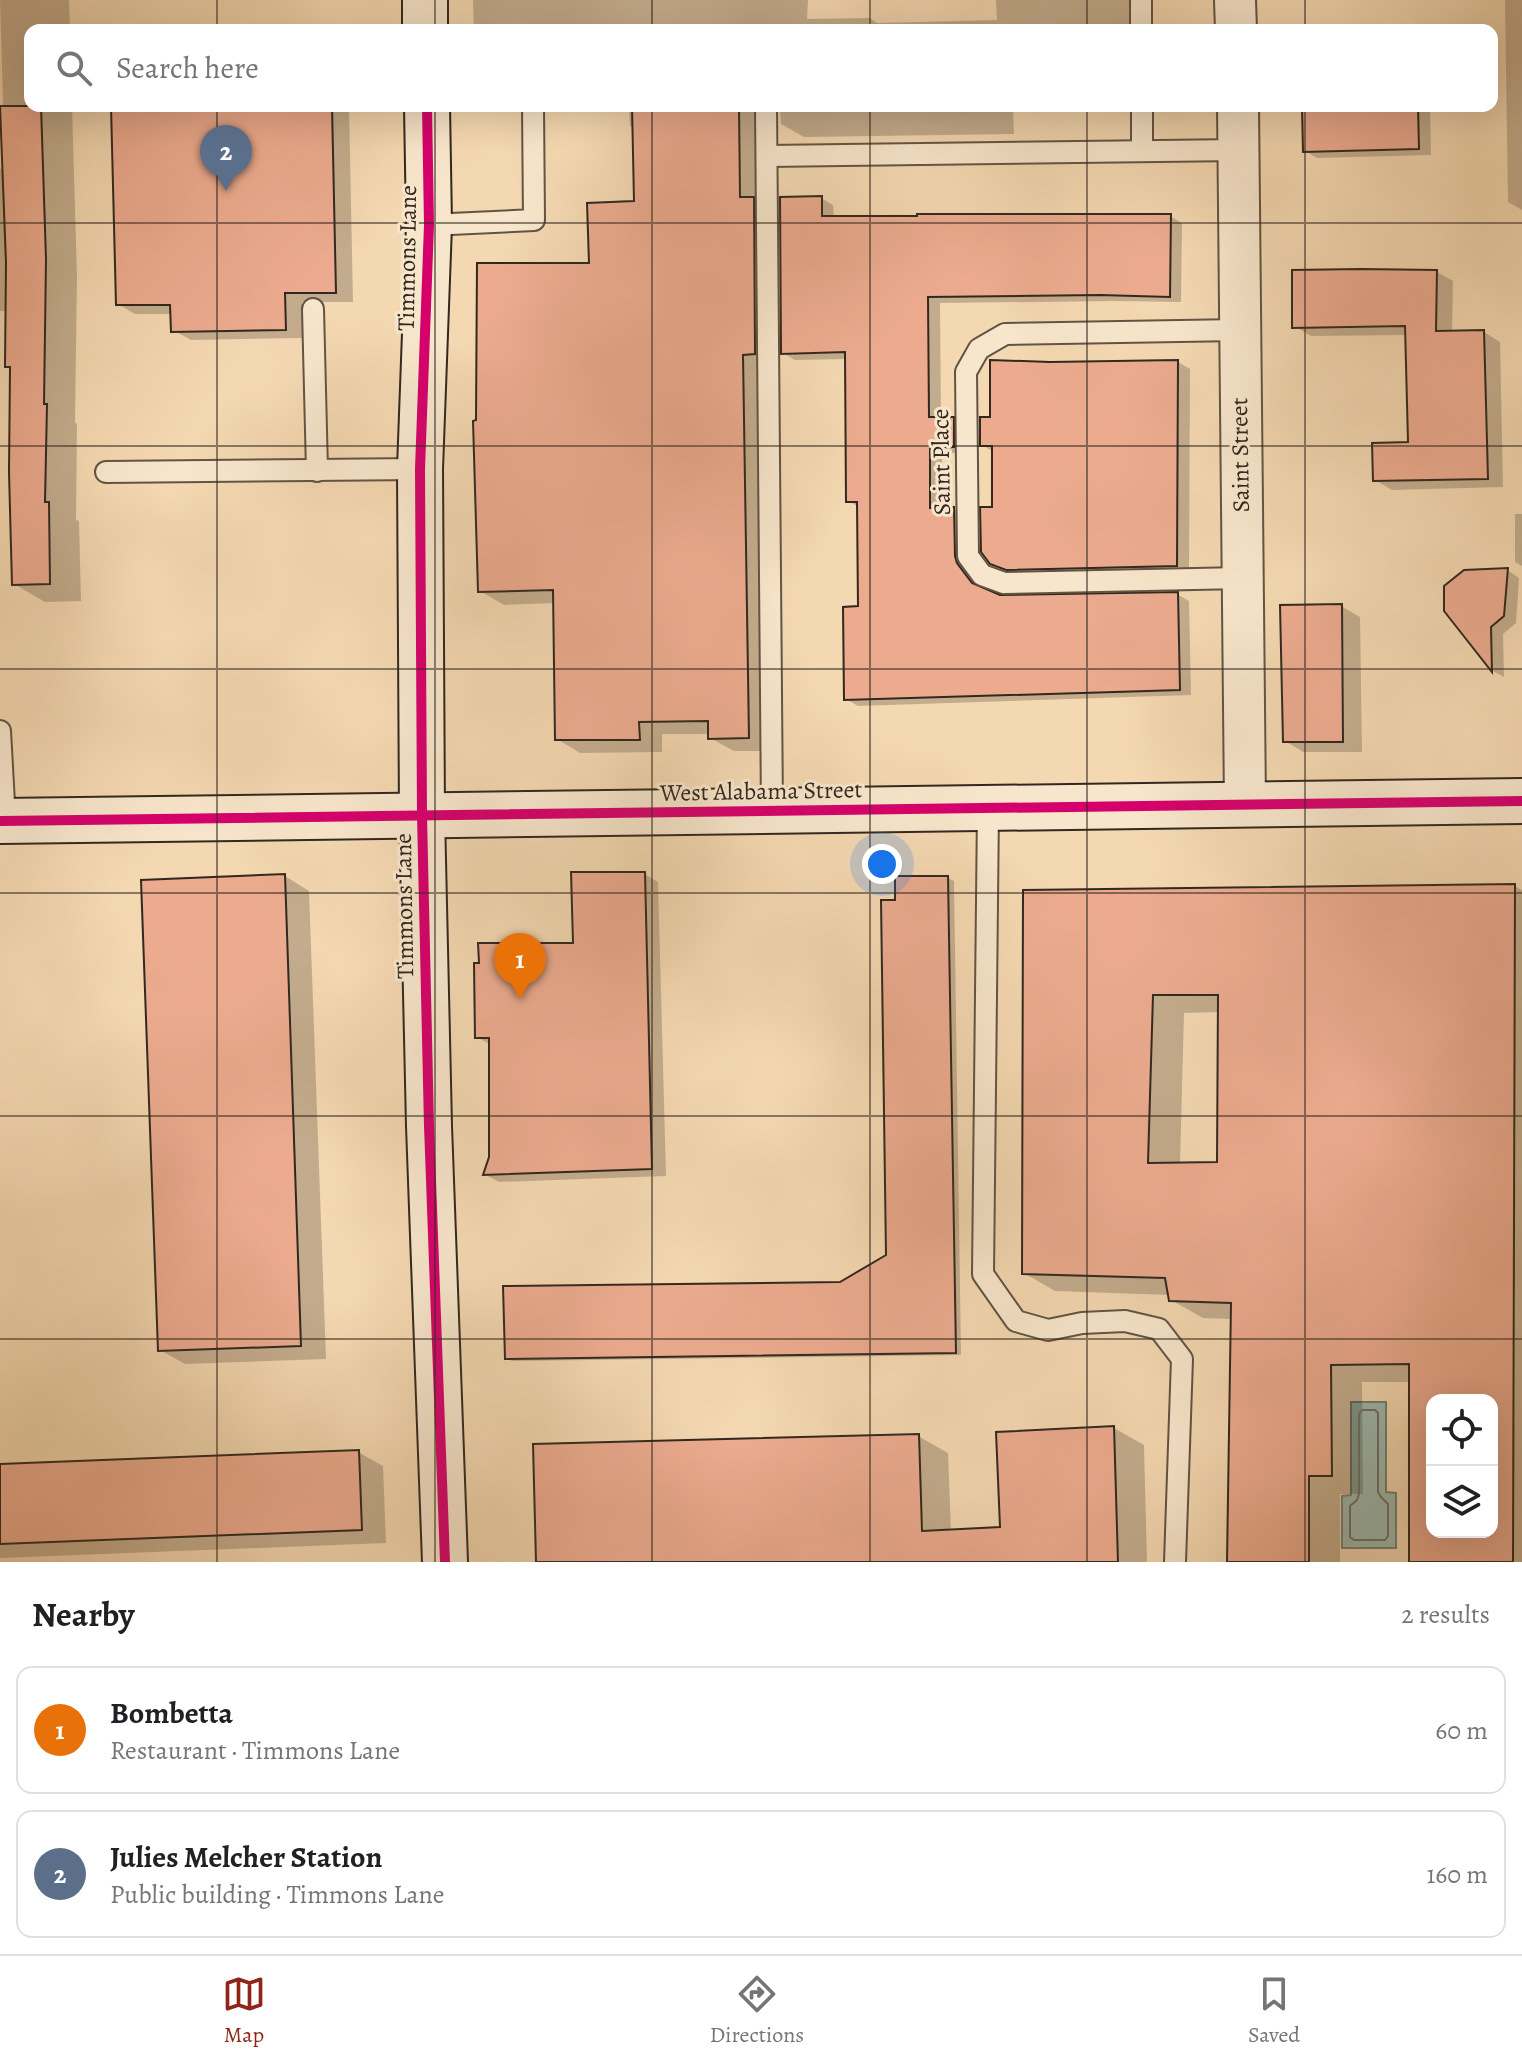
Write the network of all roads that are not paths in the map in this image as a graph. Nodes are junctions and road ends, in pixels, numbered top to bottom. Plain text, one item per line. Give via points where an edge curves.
1 (425, 0) edge
2 (1141, 0) edge
3 (1235, 0) edge
4 (425, 24) edge
5 (1141, 24) edge
6 (1236, 24) edge
7 (427, 112) edge
8 (533, 112) edge
9 (766, 112) edge
10 (1142, 112) edge
11 (1238, 112) edge
12 (1239, 150) junction
13 (1142, 151) junction
14 (767, 156) junction
15 (429, 225) junction
16 (313, 309) dead end
17 (1239, 330) junction
18 (420, 469) junction
19 (317, 471) junction
20 (106, 472) dead end
21 (1242, 578) junction
22 (0, 731) edge
23 (1522, 801) edge
24 (1245, 805) junction
25 (988, 808) junction
26 (772, 811) junction
27 (422, 815) junction
28 (2, 821) edge
29 (445, 1562) edge
30 (1175, 1562) edge

1 - 4 street
2 - 5 lane
3 - 6 street
7 - 15 street, Timmons Lane
8 - 15 lane via 534,220
9 - 14 lane
10 - 13 lane
11 - 12 street, Saint Street
12 - 13 lane
12 - 17 street, Saint Street
13 - 14 lane
14 - 26 lane
15 - 18 street, Timmons Lane
16 - 19 lane
17 - 21 street, Saint Street
17 - 21 lane, Saint Place via 1005,334 979,349 966,372 967,526 968,556 982,575 1004,583
18 - 19 lane
18 - 27 street, Timmons Lane
19 - 20 lane
21 - 24 street, Saint Street
22 - 28 lane
23 - 24 street, West Alabama Street
24 - 25 street, West Alabama Street
25 - 26 street, West Alabama Street
25 - 30 lane via 983,1274 1016,1321 1048,1330 1125,1321 1159,1329 1182,1359
26 - 27 street, West Alabama Street
27 - 28 street, West Alabama Street
27 - 29 street, Timmons Lane

